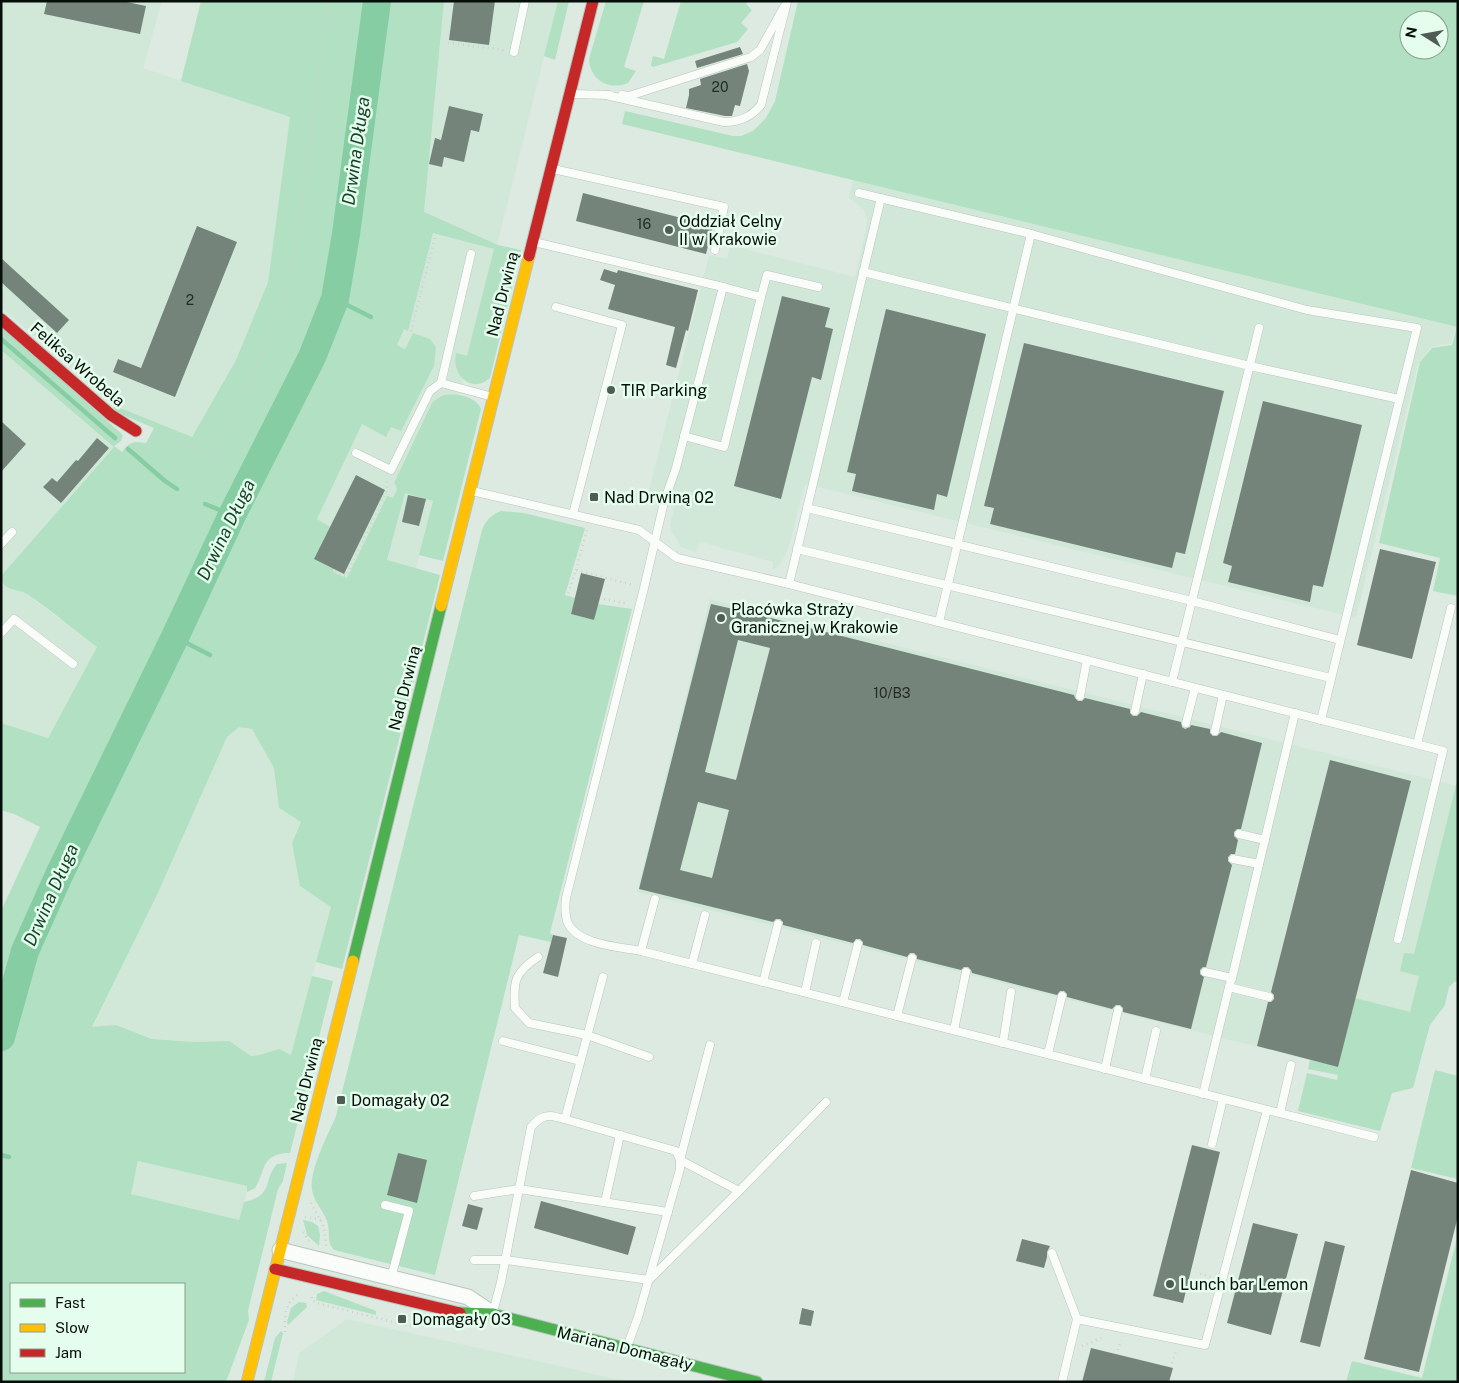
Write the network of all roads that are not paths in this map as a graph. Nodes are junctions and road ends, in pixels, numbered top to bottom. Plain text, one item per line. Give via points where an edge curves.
1 (525, 1) edge
2 (593, 1) edge
3 (788, 2) edge
4 (514, 52) dead end
5 (569, 94) junction
6 (606, 95) junction
7 (551, 169) junction
8 (859, 193) dead end
9 (881, 198) junction
10 (1031, 234) junction
11 (532, 242) junction
12 (715, 250) dead end
13 (471, 254) dead end
14 (863, 272) junction
15 (723, 287) junction
16 (818, 287) dead end
17 (761, 297) junction
18 (556, 307) dead end
19 (1013, 307) junction
20 (1, 320) edge
21 (1259, 328) dead end
22 (1250, 366) junction
23 (441, 382) junction
24 (493, 397) junction
25 (1399, 399) junction
26 (136, 431) road end
27 (684, 436) junction
28 (356, 453) dead end
29 (470, 490) junction
30 (807, 508) junction
31 (573, 514) junction
32 (12, 532) dead end
33 (654, 541) junction
34 (1, 544) edge
35 (957, 544) junction
36 (797, 549) junction
37 (788, 584) junction
38 (947, 586) junction
39 (1192, 601) junction
40 (1451, 608) dead end
41 (939, 622) junction
42 (1, 633) edge
43 (1340, 640) junction
44 (1181, 643) junction
45 (1087, 660) junction
46 (73, 664) dead end
47 (1143, 674) junction
48 (1331, 678) junction
49 (1172, 682) junction
50 (1195, 688) junction
51 (1223, 695) junction
52 (1080, 696) dead end
53 (1135, 710) dead end
54 (1295, 713) junction
55 (1321, 720) junction
56 (1186, 723) dead end
57 (1215, 731) dead end
58 (1416, 744) junction
59 (1239, 834) dead end
60 (1265, 840) junction
61 (1233, 859) dead end
62 (1259, 864) junction
63 (655, 899) dead end
64 (705, 915) dead end
65 (778, 924) dead end
66 (1398, 939) dead end
67 (816, 942) dead end
68 (858, 944) dead end
69 (642, 951) junction
70 (538, 957) dead end
71 (912, 958) dead end
72 (692, 964) junction
73 (966, 972) dead end
74 (1205, 972) dead end
75 (603, 976) dead end
76 (1232, 978) junction
77 (763, 982) junction
78 (1229, 987) junction
79 (805, 992) junction
80 (1011, 992) dead end
81 (1062, 996) dead end
82 (1269, 997) dead end
83 (842, 1002) junction
84 (1118, 1010) dead end
85 (897, 1016) junction
86 (954, 1030) junction
87 (1156, 1031) dead end
88 (587, 1034) junction
89 (503, 1041) dead end
90 (1003, 1043) junction
91 (710, 1045) dead end
92 (1048, 1054) junction
93 (649, 1057) dead end
94 (580, 1061) junction
95 (1291, 1065) dead end
96 (1105, 1069) junction
97 (1145, 1079) junction
98 (1203, 1094) junction
99 (1223, 1099) junction
100 (826, 1102) dead end
101 (1267, 1110) junction
102 (1280, 1113) junction
103 (565, 1119) junction
104 (620, 1135) junction
105 (1374, 1137) dead end
106 (1212, 1144) dead end
107 (680, 1160) junction
108 (519, 1189) junction
109 (739, 1191) junction
110 (474, 1196) dead end
111 (605, 1202) junction
112 (385, 1205) dead end
113 (668, 1212) junction
114 (280, 1250) junction
115 (1052, 1253) dead end
116 (474, 1260) dead end
117 (506, 1260) junction
118 (275, 1269) junction
119 (391, 1278) junction
120 (649, 1280) junction
121 (492, 1314) junction
122 (1078, 1320) junction
123 (627, 1348) junction
124 (247, 1382) edge
125 (757, 1382) edge
126 (1062, 1382) edge

1 - 4 lane
2 - 5 street, Nad Drwiną
3 - 6 lane via 760,50 751,57 629,96
3 - 6 lane via 761,105 754,114 724,122
5 - 6 lane
5 - 7 street, Nad Drwiną
7 - 11 street, Nad Drwiną
7 - 12 lane via 724,207
8 - 9 lane
9 - 10 lane
9 - 14 lane
10 - 19 lane
10 - 25 lane via 1307,310 1417,328
11 - 15 lane
11 - 24 street, Nad Drwiną
13 - 23 lane
14 - 19 lane
14 - 30 lane
15 - 17 lane
15 - 27 lane
16 - 17 lane via 767,275
17 - 27 lane via 724,447
18 - 31 lane via 622,325
19 - 22 lane
19 - 35 lane
20 - 26 street, Feliksa Wrobela via 110,415
21 - 22 lane
22 - 25 lane
22 - 39 lane
23 - 24 lane
23 - 28 lane via 430,391 391,470
24 - 29 street, Nad Drwiną
25 - 43 lane
27 - 33 lane
29 - 31 lane
29 - 114 street, Nad Drwiną
30 - 35 lane
30 - 36 lane
31 - 33 lane via 639,530
32 - 34 lane
33 - 37 lane via 676,558
33 - 69 lane via 565,911 568,923 584,940
35 - 38 lane
35 - 39 lane
36 - 37 lane
36 - 38 lane
37 - 41 lane
38 - 41 lane
38 - 44 lane
39 - 43 lane
39 - 44 lane
40 - 58 lane
41 - 45 lane
42 - 46 lane via 14,619
43 - 48 lane
44 - 48 lane
44 - 49 lane
45 - 47 lane
45 - 52 lane
47 - 49 lane
47 - 53 lane
48 - 55 lane
49 - 50 lane
50 - 51 lane
50 - 56 lane
51 - 54 lane
51 - 57 lane
54 - 55 lane
54 - 60 lane
55 - 58 lane
58 - 66 lane via 1443,751
59 - 60 lane
60 - 62 lane
61 - 62 lane
62 - 76 lane
63 - 69 lane
64 - 72 lane
65 - 77 lane
67 - 79 lane
68 - 83 lane
69 - 72 lane
70 - 88 lane via 524,966 514,986 515,1008 529,1022
71 - 85 lane
72 - 77 lane
73 - 86 lane
74 - 76 lane
75 - 88 lane
76 - 78 lane
77 - 79 lane
78 - 82 lane
78 - 98 lane
79 - 83 lane
80 - 90 lane
81 - 92 lane
83 - 85 lane
84 - 96 lane
85 - 86 lane
86 - 90 lane
87 - 97 lane
88 - 93 lane
88 - 94 lane
89 - 94 lane
90 - 92 lane
91 - 107 lane
92 - 96 lane
94 - 103 lane
95 - 102 lane
96 - 97 lane
97 - 98 lane
98 - 99 lane
99 - 101 lane
99 - 106 lane
100 - 109 lane
101 - 102 lane
101 - 122 lane via 1205,1345
102 - 105 lane
103 - 104 lane
103 - 108 lane via 549,1115 531,1127
104 - 107 lane via 676,1151
104 - 111 lane
107 - 109 lane
107 - 113 lane
108 - 110 lane
108 - 111 lane
108 - 117 lane
109 - 120 lane
111 - 113 lane
112 - 119 lane via 408,1211
113 - 120 lane
114 - 118 street, Nad Drwiną
114 - 119 street, Mariana Domagały
115 - 122 lane
116 - 117 lane
117 - 120 lane
117 - 121 lane
118 - 121 street, Mariana Domagały via 463,1314
118 - 124 street, Nad Drwiną
119 - 121 street, Mariana Domagały via 468,1297
120 - 123 lane
121 - 123 street, Mariana Domagały
122 - 126 lane
123 - 125 street, Mariana Domagały

